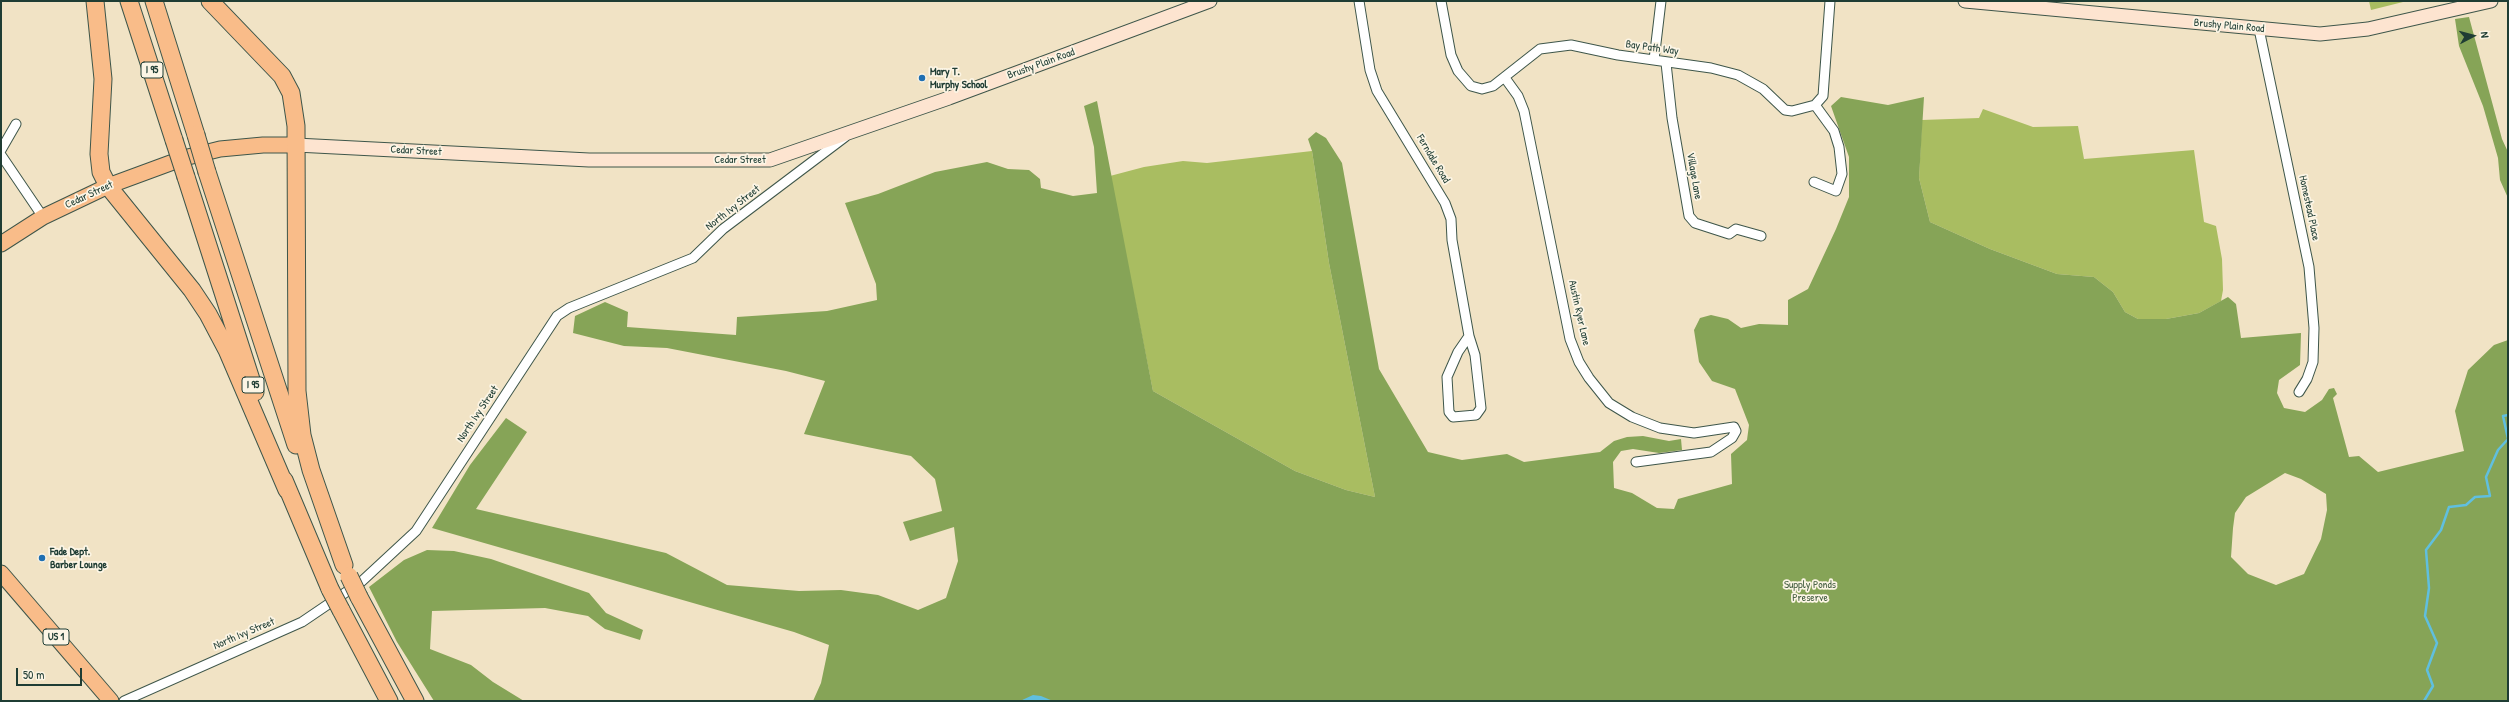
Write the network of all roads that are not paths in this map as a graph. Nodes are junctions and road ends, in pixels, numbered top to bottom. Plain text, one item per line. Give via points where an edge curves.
1 (95, 1) edge
2 (130, 1) edge
3 (154, 1) edge
4 (210, 1) edge
5 (1210, 1) edge
6 (1359, 1) edge
7 (1441, 1) edge
8 (1662, 1) edge
9 (1830, 1) edge
10 (1966, 1) edge
11 (2491, 1) edge
12 (2259, 29) junction
13 (1654, 60) junction
14 (1666, 63) junction
15 (1505, 78) junction
16 (1815, 105) junction
17 (16, 124) dead end
18 (849, 134) junction
19 (296, 145) junction
20 (1, 150) edge
21 (1, 155) edge
22 (1814, 182) dead end
23 (108, 186) junction
24 (43, 217) junction
25 (1760, 236) dead end
26 (1, 244) edge
27 (1469, 336) junction
28 (2299, 392) dead end
29 (1636, 462) dead end
30 (287, 490) junction
31 (346, 570) junction
32 (1, 573) edge
33 (111, 701) edge
34 (124, 701) edge
35 (389, 701) edge
36 (415, 701) edge

1 - 23 highway via 103,79 99,162
2 - 30 highway, I 95, bridge
3 - 31 highway, I 95, bridge via 311,489
4 - 19 highway via 277,70 287,84 293,105
5 - 18 main road, Brushy Plain Road
6 - 27 street, Ferndale Road via 1370,70 1377,91 1445,203 1451,219 1452,240
7 - 15 street, Bay Path Way via 1451,55 1464,80 1471,86 1482,89 1493,86
8 - 13 street
9 - 16 street via 1824,96
10 - 12 main road, Brushy Plain Road
11 - 12 main road, Brushy Plain Road via 2400,23 2351,31 2320,34
12 - 28 street, Homestead Place via 2309,267 2314,328 2313,362
13 - 14 street, Bay Path Way
13 - 15 street, Bay Path Way via 1618,56 1571,45 1555,46 1540,49
14 - 16 street, Bay Path Way via 1711,68 1738,75 1763,89 1784,110 1802,110
14 - 25 street, Village Lane via 1672,118 1689,216 1695,223 1728,234 1736,229
15 - 29 street, Austin Ryer Lane via 1518,96 1524,111 1570,338 1579,362 1589,378 1609,403 1660,428 1694,433 1734,427 1736,431 1732,438 1711,452
16 - 22 street via 1834,131 1839,146 1842,174 1836,191
17 - 20 street
18 - 19 main road, Cedar Street via 770,160 589,160
18 - 34 street, North Ivy Street via 723,229 693,258 569,308 558,316 416,531 361,582 302,622
19 - 23 main road, Cedar Street via 220,149 184,158
19 - 31 highway via 297,391 302,434 311,470
21 - 24 street
23 - 24 main road, Cedar Street
23 - 30 highway via 192,290 208,314 227,350
24 - 26 main road, Cedar Street
27 - 27 street, Ferndale Road via 1475,355 1481,408 1476,415 1453,417 1449,412 1447,377 1458,352
30 - 35 highway, I 95, bridge via 340,610
31 - 36 highway, I 95, bridge
32 - 33 main road, US 1

